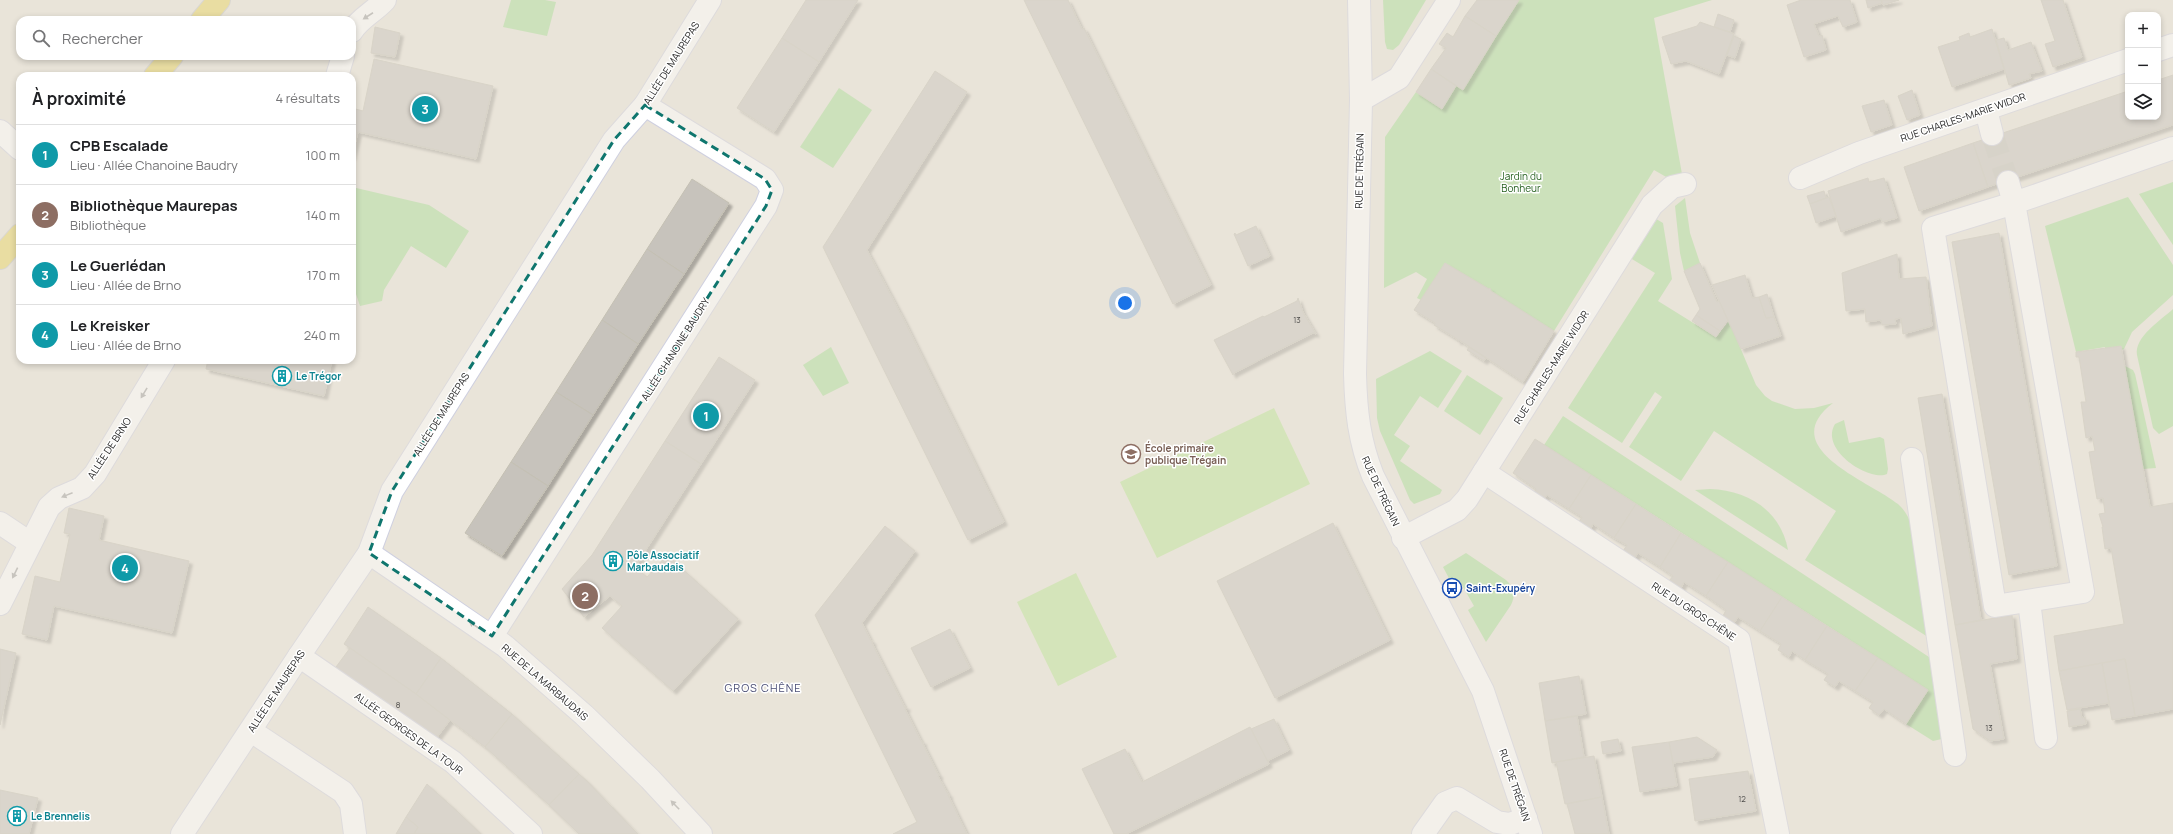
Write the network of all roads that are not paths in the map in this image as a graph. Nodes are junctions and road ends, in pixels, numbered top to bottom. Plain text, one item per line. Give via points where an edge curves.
1 (219, 0) edge
2 (385, 0) edge
3 (710, 0) edge
4 (1359, 0) edge
5 (1449, 0) edge
6 (205, 16) edge
7 (356, 25) edge
8 (2173, 45) edge
9 (2161, 49) edge
10 (169, 60) edge
11 (342, 60) edge
12 (2125, 61) edge
13 (158, 72) edge
14 (338, 72) edge
15 (1360, 100) junction
16 (645, 105) junction
17 (1986, 110) junction
18 (0, 132) edge
19 (1992, 134) tunnel mouth
20 (16, 146) edge
21 (2173, 148) edge
22 (1800, 178) dead end
23 (2008, 182) tunnel mouth
24 (1685, 184) dead end
25 (2014, 203) junction
26 (16, 240) edge
27 (0, 258) edge
28 (162, 364) edge
29 (1912, 459) dead end
30 (1484, 472) junction
31 (0, 523) edge
32 (1403, 538) junction
33 (30, 543) junction
34 (369, 553) junction
35 (2029, 601) junction
36 (0, 604) edge
37 (492, 636) junction
38 (299, 656) junction
39 (251, 731) junction
40 (2046, 738) dead end
41 (1955, 755) dead end
42 (1529, 826) edge
43 (182, 834) edge
44 (355, 834) edge
45 (531, 834) edge
46 (701, 834) edge
47 (1423, 834) edge
48 (1778, 834) edge

1 - 6 main road
2 -> 7 street via 373,13
3 - 16 street, ALLÉE DE MAUREPAS
4 - 15 street, RUE DE TRÉGAIN
5 - 15 street via 1399,78
8 - 9 street
10 - 13 main road
11 - 14 street
12 - 17 street, RUE CHARLES-MARIE WIDOR
15 - 32 street, RUE DE TRÉGAIN via 1356,412 1364,455
16 - 34 street, ALLÉE DE MAUREPAS via 614,140 392,491
16 - 37 street, ALLÉE CHANOINE BAUDRY via 765,179 772,190 766,206
17 - 19 street
17 - 22 street, RUE CHARLES-MARIE WIDOR via 1859,153
18 - 20 street
21 - 25 street
23 - 25 street
24 - 30 street, RUE CHARLES-MARIE WIDOR via 1672,188 1652,205
25 - 35 street via 2083,592
25 - 35 street via 1933,228 1995,606
26 - 27 main road
28 -> 33 street, ALLÉE DE BRNO via 95,474 82,488 59,498 49,507
29 - 41 street
30 - 32 street, RUE CHARLES-MARIE WIDOR via 1457,510
30 - 48 street, RUE DU GROS CHÊNE via 1739,640
31 - 33 street
32 - 42 street, RUE DE TRÉGAIN via 1482,691
33 -> 36 street, ALLÉE DE BRNO
37 -> 34 street, RUE DE LA MARBAUDAIS
34 - 38 street, ALLÉE DE MAUREPAS
35 - 40 street
46 -> 37 street, RUE DE LA MARBAUDAIS via 650,779 584,715
38 - 39 street, ALLÉE DE MAUREPAS
38 - 45 street, ALLÉE GEORGES DE LA TOUR via 452,762
39 - 43 street, ALLÉE DE MAUREPAS
39 - 44 street via 343,792 351,804
42 - 47 street via 1497,822 1457,798 1445,803

